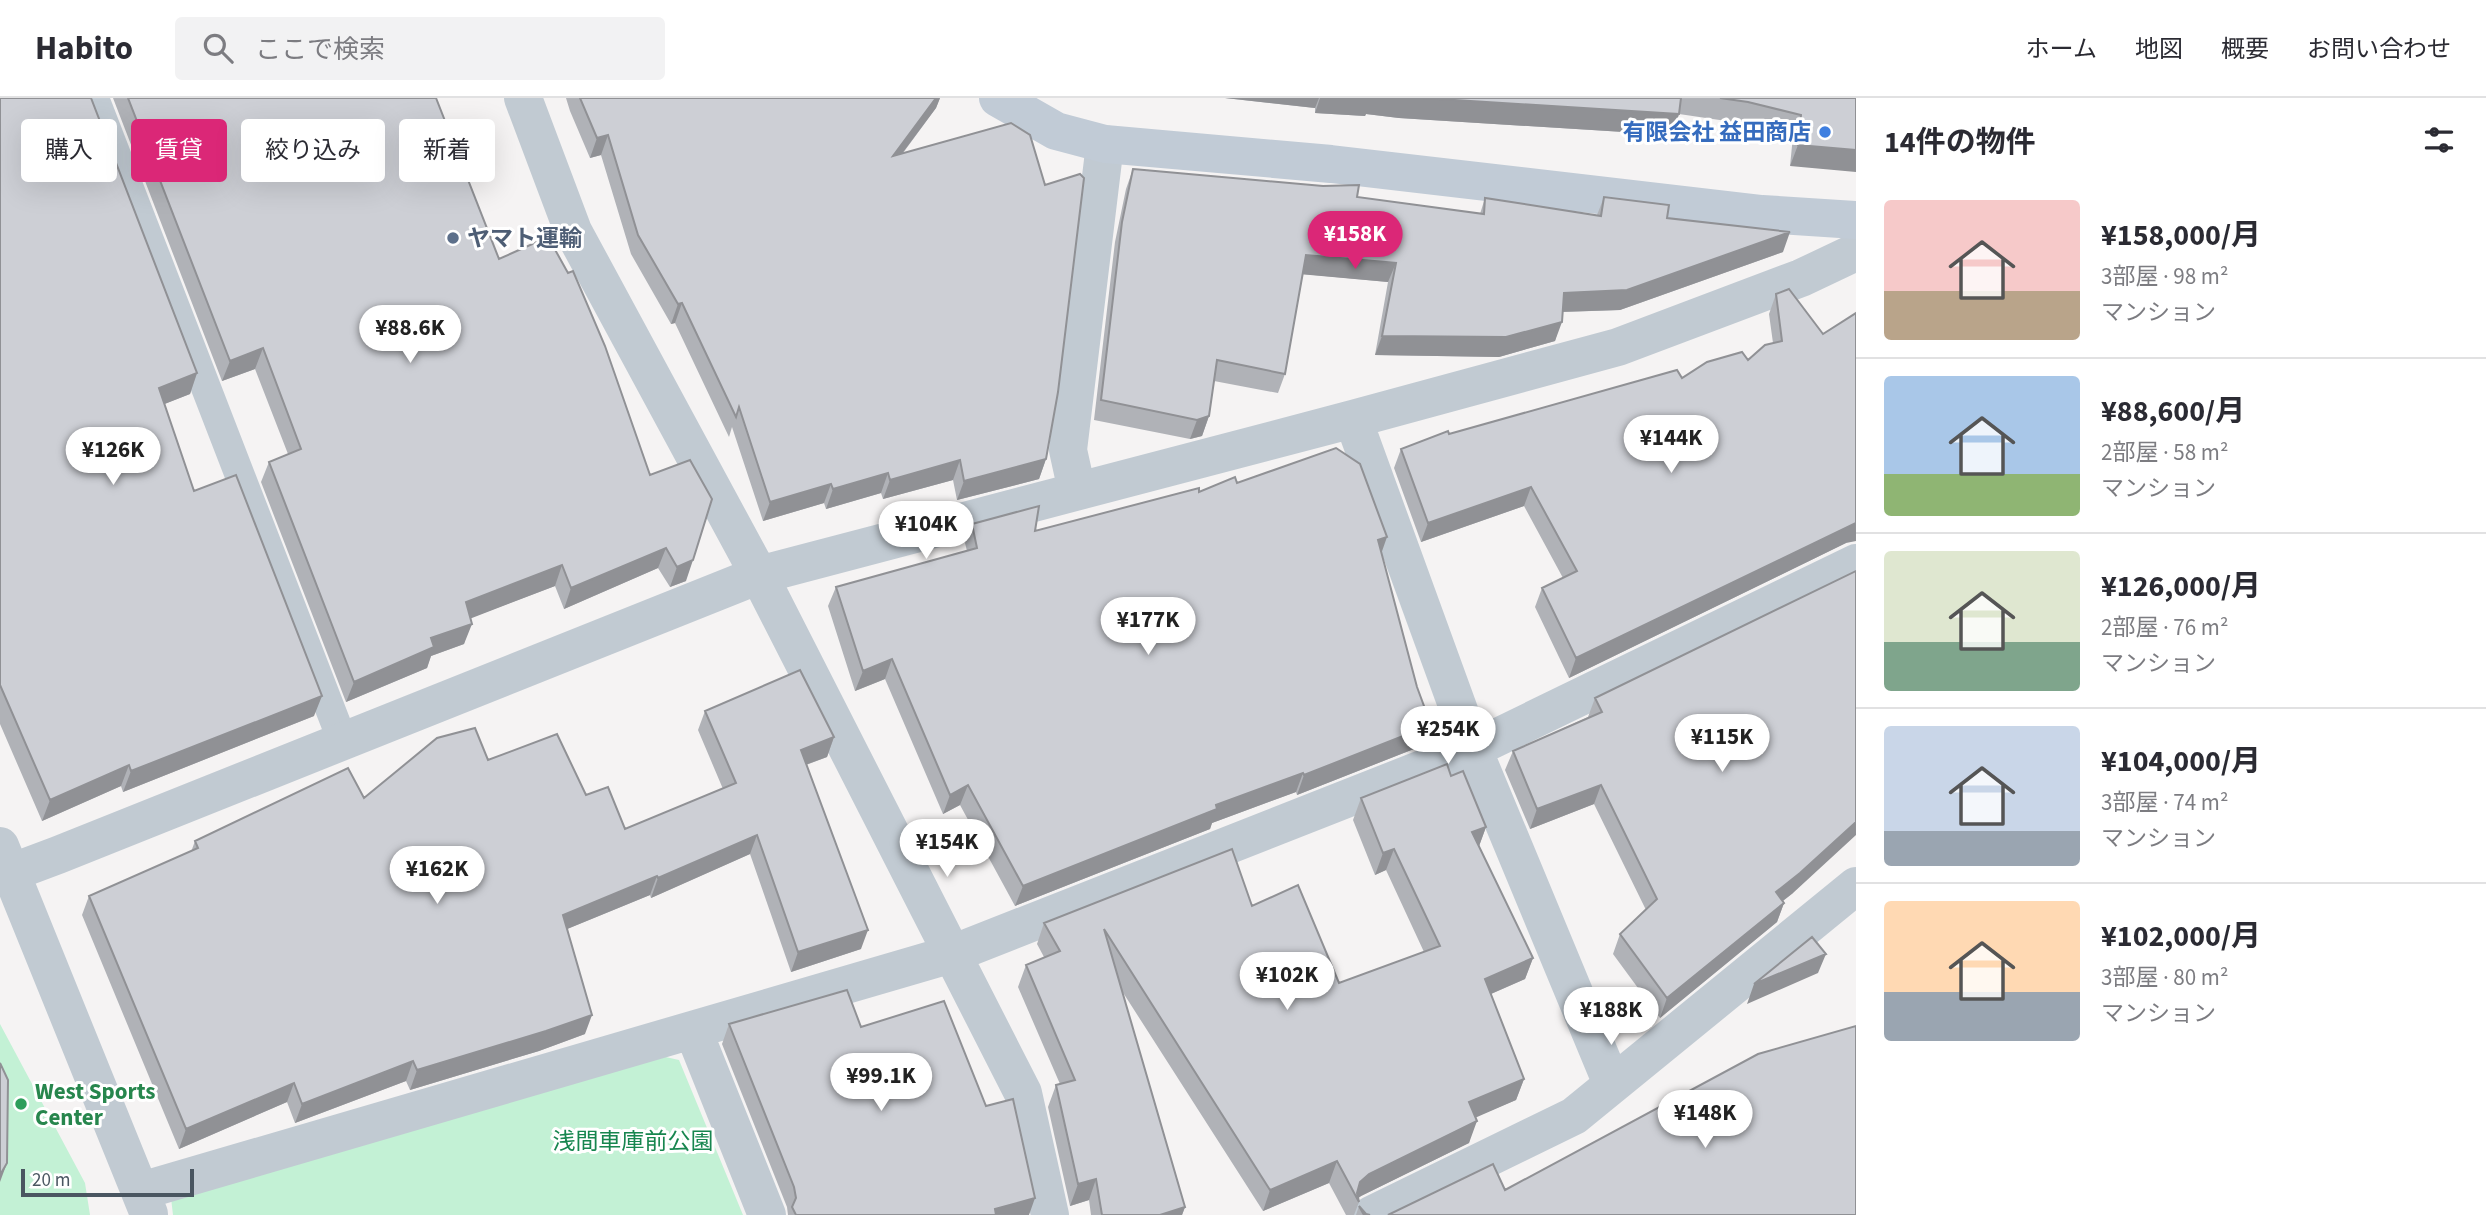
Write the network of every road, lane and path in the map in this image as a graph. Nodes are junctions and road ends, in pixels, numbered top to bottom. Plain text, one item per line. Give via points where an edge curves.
1 (94, 98) edge
2 (523, 98) edge
3 (998, 98) edge
4 (1105, 144) junction
5 (1856, 220) edge
6 (1856, 252) edge
7 (1353, 419) junction
8 (1077, 491) junction
9 (1856, 563) edge
10 (759, 575) junction
11 (343, 742) junction
12 (1474, 750) junction
13 (4, 864) edge
14 (1855, 890) edge
15 (952, 954) junction
16 (692, 1030) junction
17 (1612, 1084) junction
18 (145, 1203) edge
19 (767, 1215) edge
20 (1050, 1215) edge
21 (1371, 1215) edge

1 - 11 lane
2 - 10 street via 573,232
3 - 4 street via 1056,131
4 - 5 street
4 - 8 street via 1068,450
6 - 7 street via 1801,278 1618,347
7 - 8 street
7 - 12 street
8 - 10 street
9 - 12 street
10 - 11 street
10 - 15 street
11 - 13 street
12 - 15 street
12 - 17 street
13 - 18 street
14 - 17 street
15 - 16 street
15 - 20 street via 1023,1093
16 - 18 street
16 - 19 street
17 - 21 street via 1574,1116

